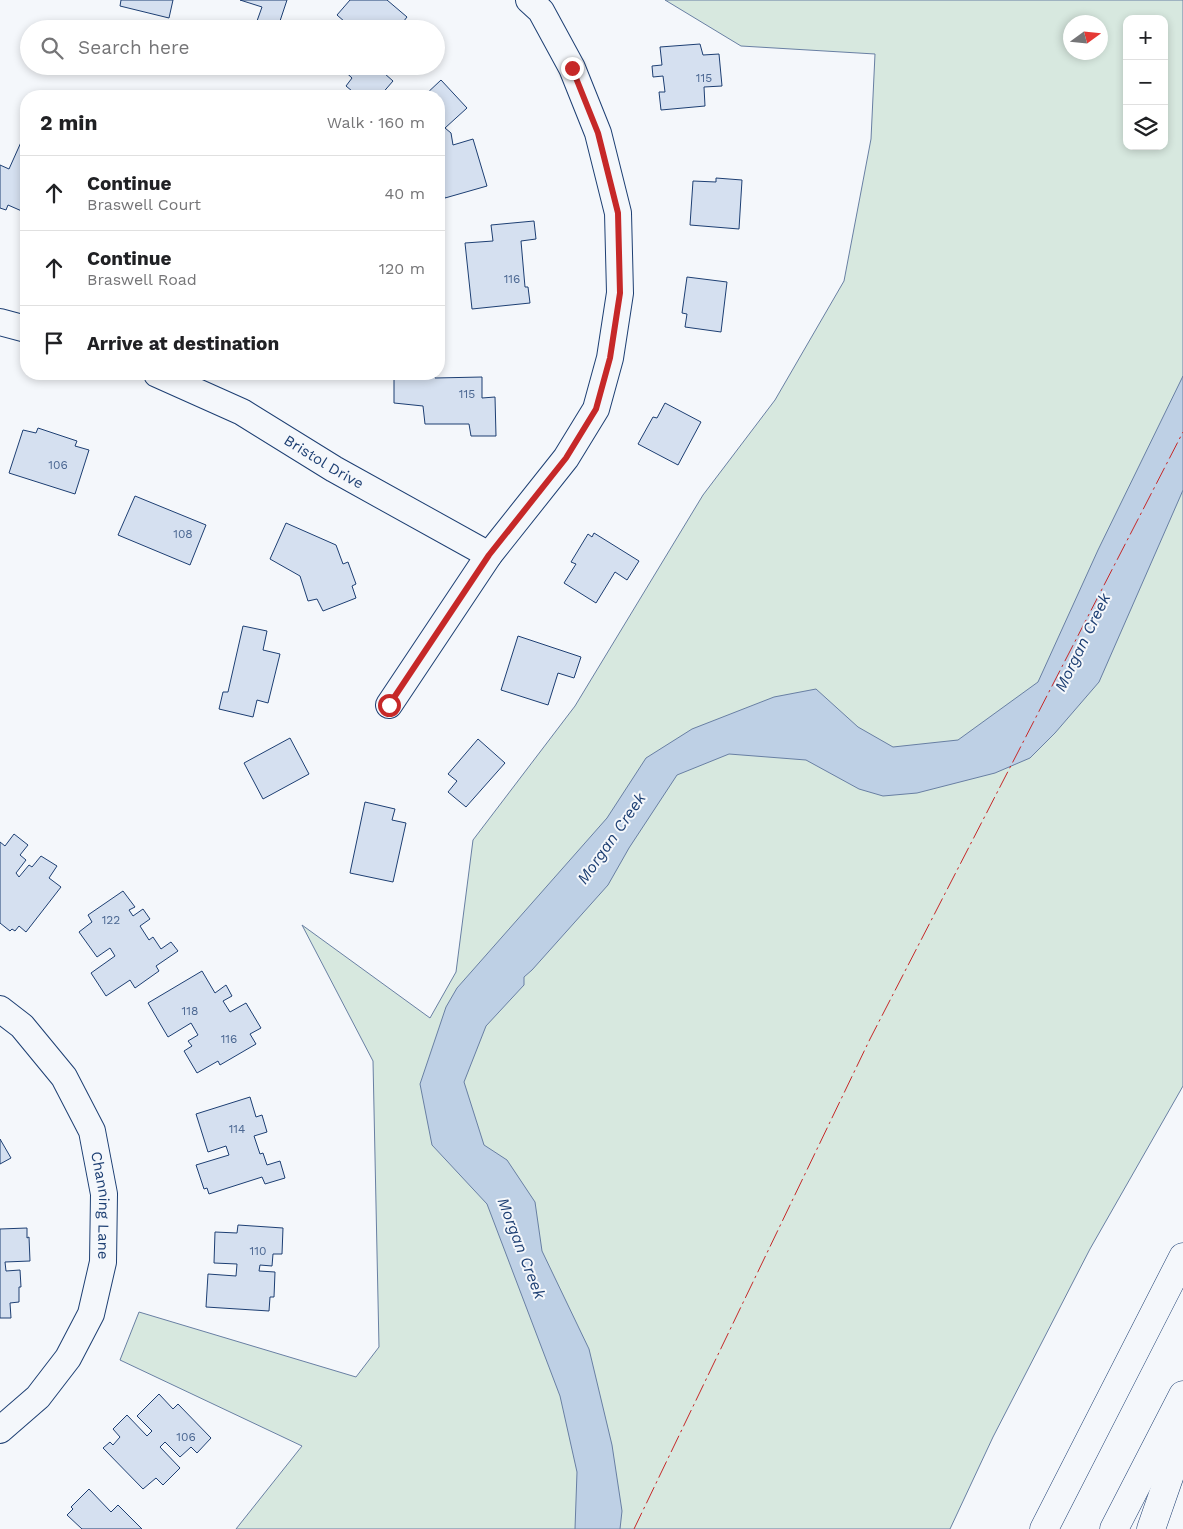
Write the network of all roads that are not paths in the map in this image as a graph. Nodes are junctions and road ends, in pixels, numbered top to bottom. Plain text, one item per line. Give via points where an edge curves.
1 (542, 4) edge
2 (0, 322) edge
3 (20, 327) edge
4 (170, 380) edge
5 (489, 555) junction
6 (389, 705) dead end
7 (0, 1009) edge
8 (1183, 1257) edge
9 (1183, 1395) edge
10 (0, 1430) edge
11 (1183, 1437) edge
12 (1044, 1529) edge
13 (1114, 1529) edge
14 (1151, 1529) edge

1 - 5 street via 598,133 618,213 620,293 610,358 596,409 566,458
2 - 3 street
4 - 5 street, Bristol Drive via 242,412 334,469
5 - 6 street
7 - 10 street, Channing Lane via 22,1026 64,1077 92,1131 104,1194 102,1262 91,1314 68,1358 38,1397
8 - 12 highway
9 - 13 highway
11 - 14 highway

